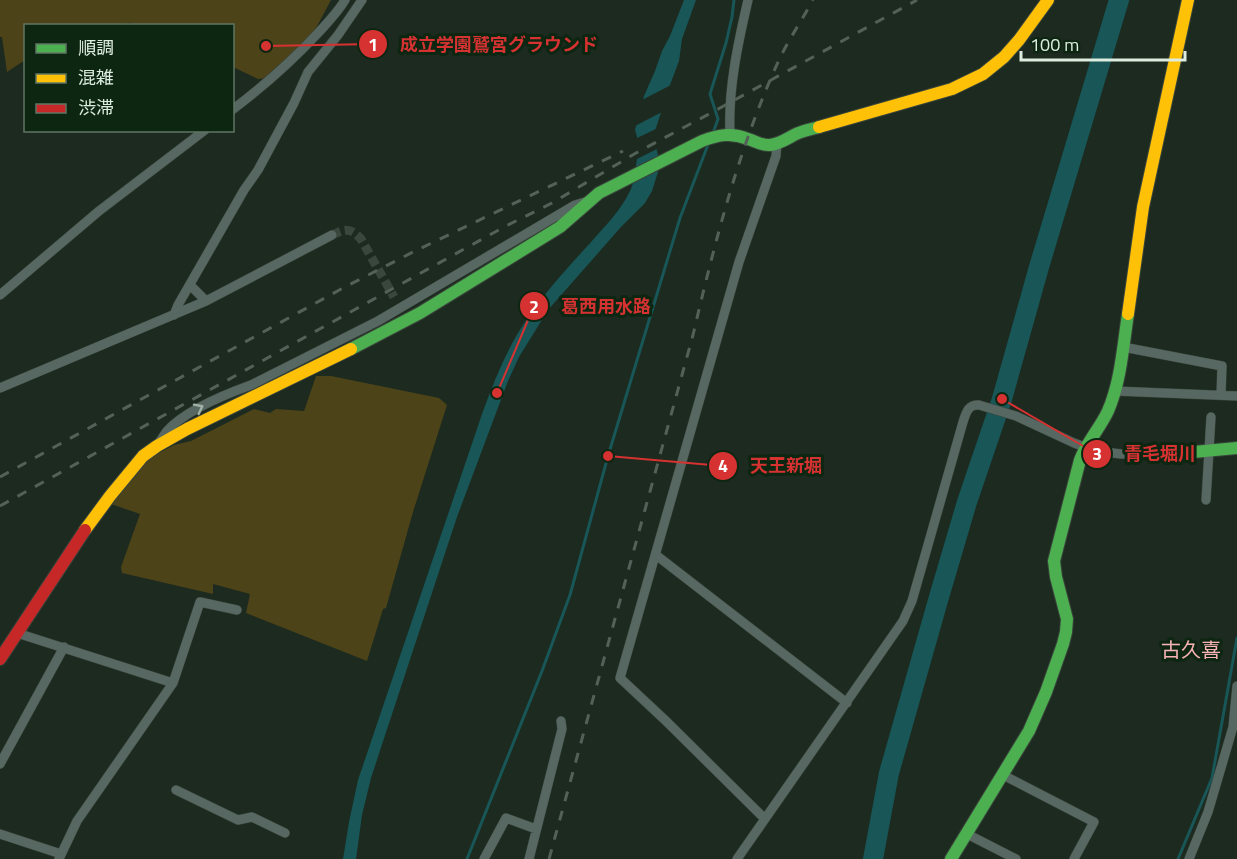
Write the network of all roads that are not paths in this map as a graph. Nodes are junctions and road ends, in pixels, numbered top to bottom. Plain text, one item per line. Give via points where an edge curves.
1 (345, 0) edge
2 (362, 0) edge
3 (748, 0) edge
4 (1048, 0) edge
5 (1188, 0) edge
6 (234, 108) edge
7 (202, 132) edge
8 (724, 134) junction
9 (777, 144) junction
10 (590, 200) junction
11 (332, 235) tunnel mouth
12 (190, 285) junction
13 (0, 295) edge
14 (394, 297) tunnel mouth
15 (206, 301) junction
16 (399, 308) junction
17 (174, 315) junction
18 (1123, 347) junction
19 (251, 385) junction
20 (0, 388) edge
21 (1115, 391) junction
22 (1221, 395) junction
23 (1237, 396) edge
24 (230, 409) junction
25 (1211, 417) dead end
26 (157, 446) junction
27 (1085, 448) junction
28 (1237, 448) edge
29 (1209, 451) junction
30 (1172, 453) joint
31 (1206, 500) dead end
32 (656, 555) junction
33 (237, 610) dead end
34 (17, 633) junction
35 (63, 647) junction
36 (0, 659) edge
37 (173, 683) junction
38 (1237, 686) edge
39 (847, 703) junction
40 (561, 720) dead end
41 (0, 764) edge
42 (1003, 774) junction
43 (176, 790) dead end
44 (765, 819) junction
45 (536, 829) junction
46 (285, 833) dead end
47 (0, 834) edge
48 (967, 834) junction
49 (60, 857) edge
50 (483, 859) edge
51 (529, 859) edge
52 (737, 859) edge
53 (951, 859) edge
54 (1016, 859) edge
55 (1074, 859) edge
56 (1189, 859) edge

1 - 6 street via 300,53
2 - 12 street via 308,72 258,170
3 - 8 street
4 - 9 street via 1019,40 983,74 952,89 798,133
5 - 18 street via 1143,207
7 - 13 street via 99,211
8 - 9 street via 765,145
8 - 10 street via 702,141
9 - 32 street via 739,262
10 - 16 street via 575,204
10 - 24 street via 560,227 420,313
11 - 15 street
12 - 15 street
12 - 17 street
14 - 16 street
15 - 17 street
16 - 19 street
17 - 20 street
18 - 21 street
18 - 22 street via 1222,366
19 - 24 street via 235,398
26 -> 19 street via 187,414
21 - 22 street
21 - 27 street
22 - 23 street
24 - 26 street
25 - 29 street
26 - 34 street via 135,465 89,524
27 - 30 street via 1121,454
27 - 39 street via 1016,416 980,405 970,407 907,612
27 - 42 street via 1054,561 1067,619 1063,644 1029,731
28 - 29 street
29 - 30 street
29 - 31 street
32 - 39 street
32 - 44 street via 620,678
33 - 37 street via 200,602
34 - 35 street
34 - 36 street
35 - 37 street
35 - 41 street
37 - 49 street via 78,821
38 - 56 street via 1233,727 1208,812
39 - 44 street
40 - 45 street
42 - 48 street
42 - 55 street via 1094,822
43 - 46 street via 238,820 252,817
44 - 52 street
45 - 50 street via 506,818
45 - 51 street
47 - 49 street
48 - 53 street
48 - 54 street

